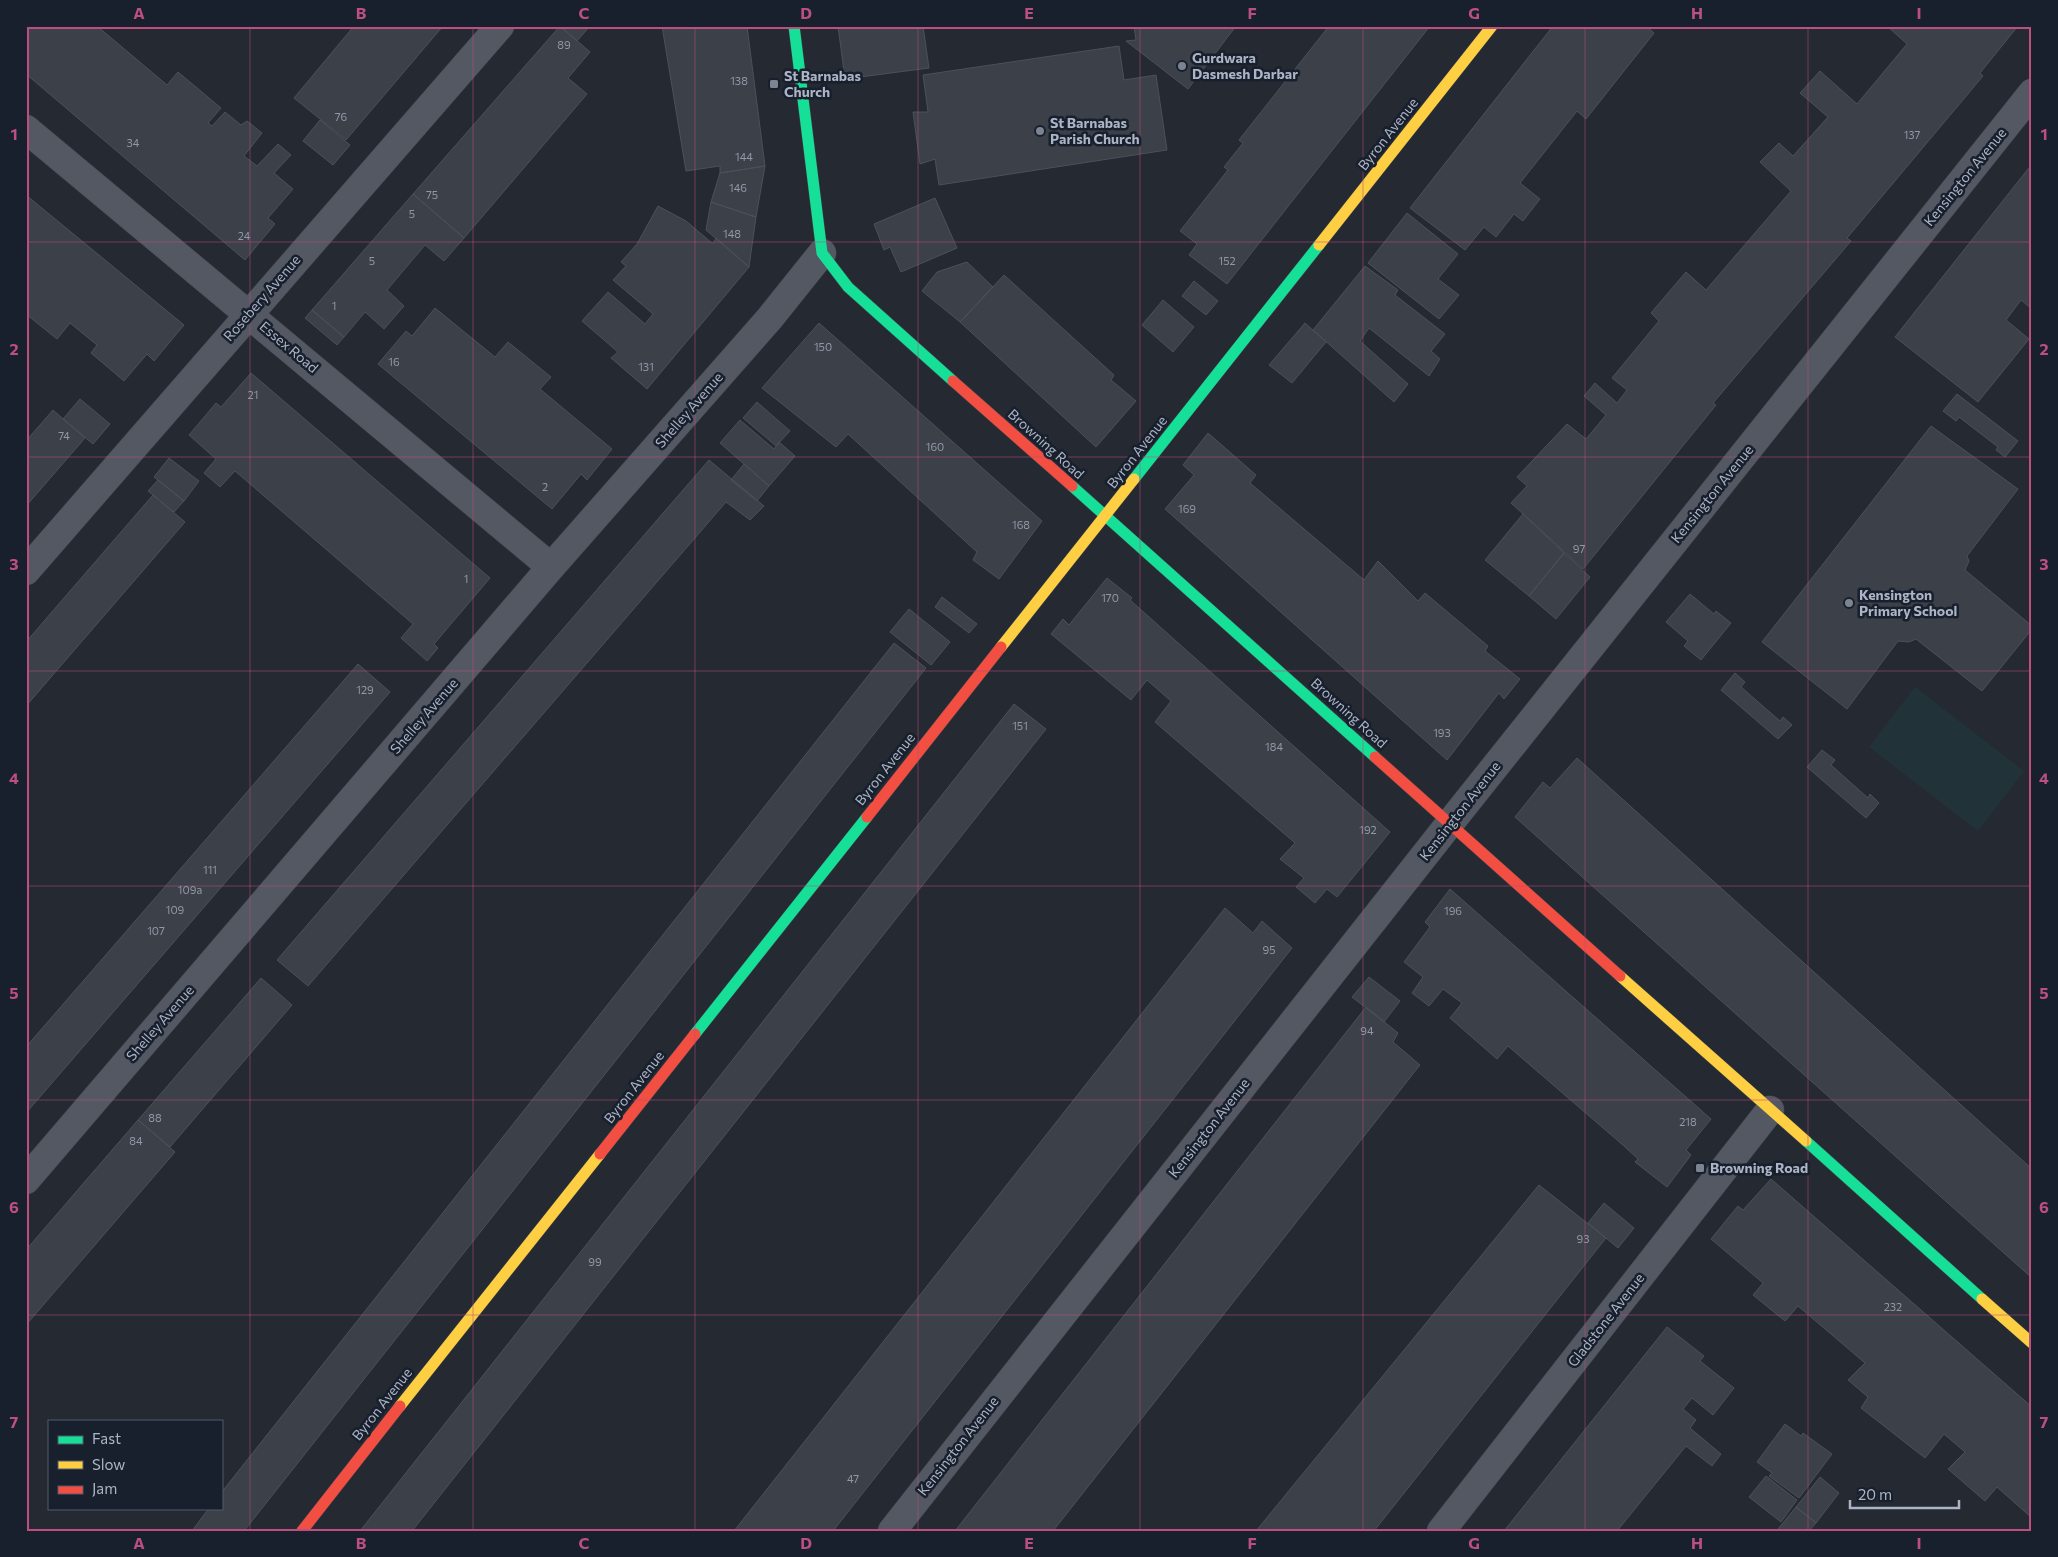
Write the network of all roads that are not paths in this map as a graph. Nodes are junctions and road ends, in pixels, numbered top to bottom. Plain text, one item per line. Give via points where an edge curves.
1 (500, 26) edge
2 (794, 26) edge
3 (1492, 26) edge
4 (2032, 93) edge
5 (26, 129) edge
6 (822, 253) junction
7 (249, 313) junction
8 (1104, 516) junction
9 (551, 567) junction
10 (26, 571) edge
11 (1450, 824) junction
12 (1770, 1110) junction
13 (26, 1180) edge
14 (2032, 1343) edge
15 (302, 1531) edge
16 (892, 1531) edge
17 (1441, 1531) edge

1 - 7 street, Rosebery Avenue
2 - 6 street
3 - 8 street, Byron Avenue
4 - 11 street, Kensington Avenue
5 - 7 street, Essex Road
6 - 8 street, Browning Road via 848,287
6 - 9 street, Shelley Avenue via 770,318
7 - 9 street, Essex Road
7 - 10 street, Rosebery Avenue
8 - 11 street, Browning Road
8 - 15 street, Byron Avenue
9 - 13 street, Shelley Avenue
11 - 12 street, Browning Road
11 - 16 street, Kensington Avenue
12 - 14 street, Browning Road
12 - 17 street, Gladstone Avenue

